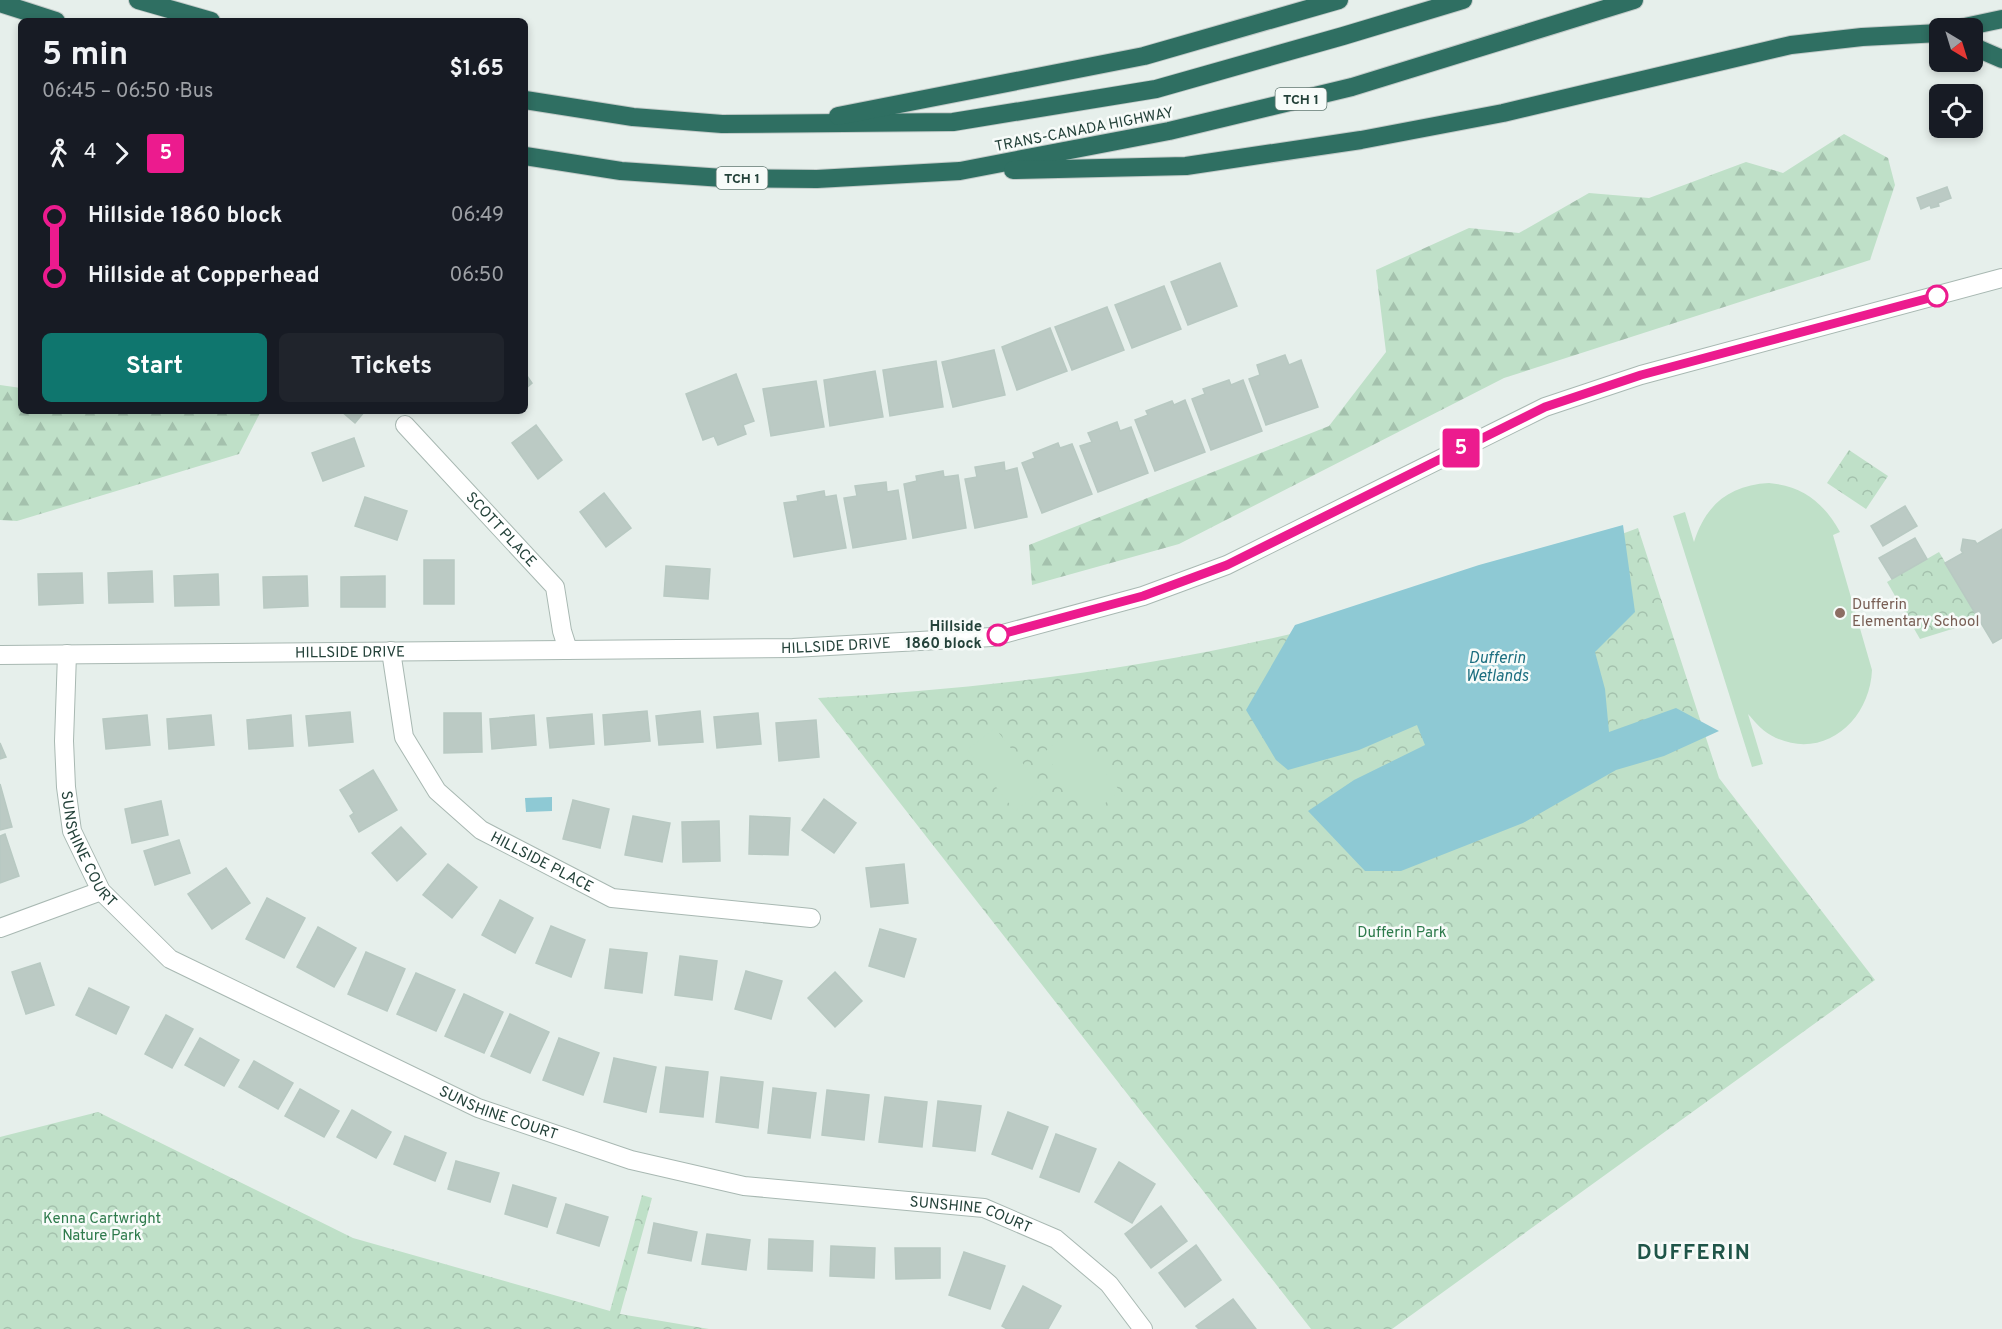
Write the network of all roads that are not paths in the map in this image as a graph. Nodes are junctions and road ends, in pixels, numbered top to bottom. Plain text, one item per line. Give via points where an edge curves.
1 (138, 0) edge
2 (1339, 0) edge
3 (1463, 0) edge
4 (1634, 0) edge
5 (0, 3) edge
6 (47, 18) edge
7 (201, 18) edge
8 (2002, 19) edge
9 (1983, 23) edge
10 (1929, 33) edge
11 (1983, 51) edge
12 (2002, 59) edge
13 (528, 100) edge
14 (792, 125) junction
15 (528, 156) edge
16 (960, 171) junction
17 (2002, 278) edge
18 (405, 425) dead end
19 (568, 650) junction
20 (391, 651) junction
21 (67, 654) junction
22 (0, 655) edge
23 (101, 891) junction
24 (811, 918) dead end
25 (0, 928) edge
26 (1143, 1329) edge

1 - 7 highway
2 - 14 highway via 1144,56
3 - 14 highway, TRANS-CANADA HIGHWAY via 1156,89 953,122
4 - 16 highway, TRANS-CANADA HIGHWAY / TCH 1 via 1352,87 1170,131
5 - 6 highway
8 - 9 highway
10 - 16 highway via 1791,45 1503,113 1361,140 1186,166
11 - 12 highway
13 - 14 highway, TRANS-CANADA HIGHWAY via 633,117
15 - 16 highway, TRANS-CANADA HIGHWAY / TCH 1 via 621,171 723,178 817,179
17 - 19 street, HILLSIDE DRIVE via 1641,375 1545,407 1227,565 1143,596 992,637 793,648
18 - 19 street, SCOTT PLACE via 555,587
19 - 20 street, HILLSIDE DRIVE
20 - 21 street, HILLSIDE DRIVE
20 - 24 street, HILLSIDE PLACE via 404,737 437,791 481,830 612,898
21 - 22 street, HILLSIDE DRIVE
21 - 23 street, SUNSHINE COURT via 64,741 72,831
23 - 25 street
23 - 26 street, SUNSHINE COURT via 170,959 478,1108 631,1160 744,1186 984,1208 1056,1239 1109,1284

